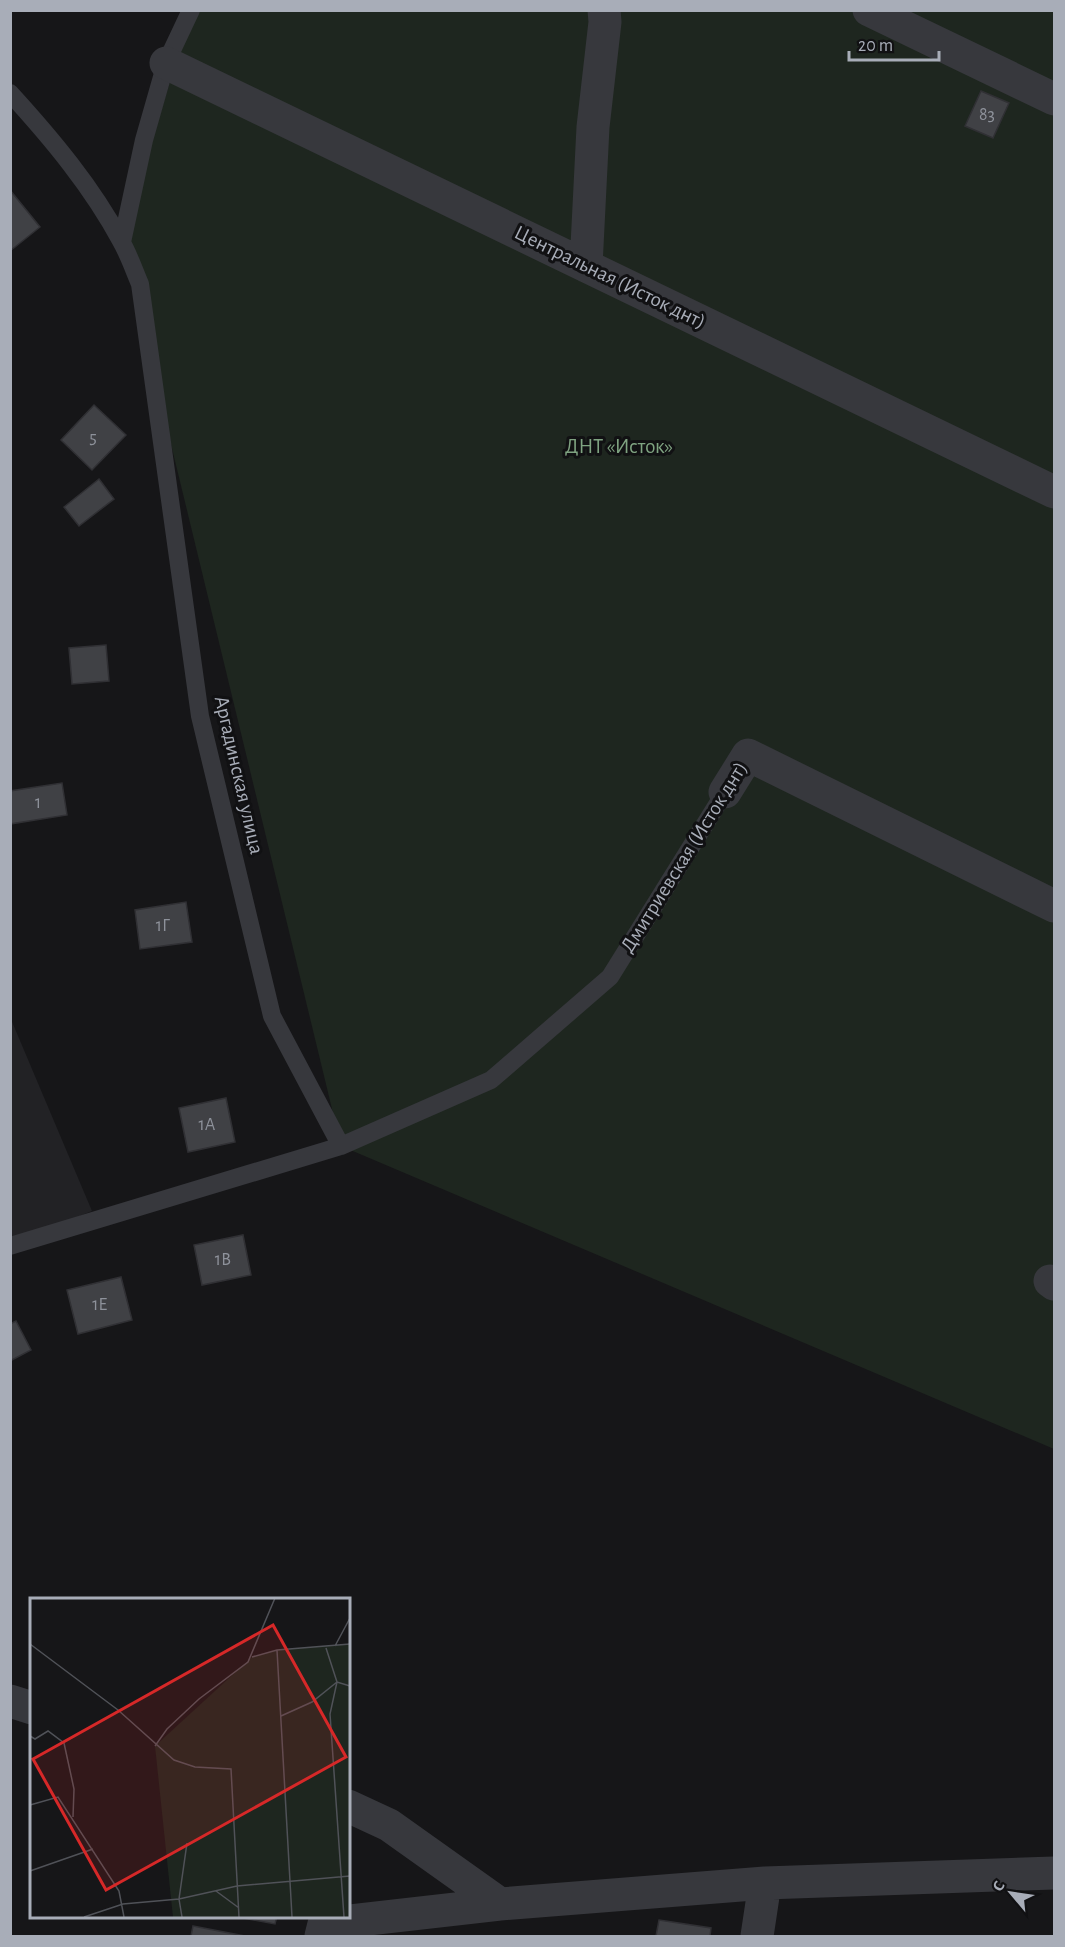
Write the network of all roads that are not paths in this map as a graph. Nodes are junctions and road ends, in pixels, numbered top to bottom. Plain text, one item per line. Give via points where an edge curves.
1 (191, 10) edge
2 (604, 10) edge
3 (869, 10) edge
4 (166, 63) junction
5 (10, 93) edge
6 (1054, 99) edge
7 (122, 242) junction
8 (586, 266) junction
9 (1054, 492) edge
10 (725, 792) joint
11 (1054, 906) edge
12 (341, 1146) junction
13 (10, 1246) edge
14 (10, 1701) edge
15 (30, 1707) edge
16 (350, 1807) edge
17 (1054, 1873) edge
18 (765, 1883) junction
19 (500, 1904) junction
20 (321, 1936) edge
21 (757, 1936) edge

1 - 4 lane
2 - 8 street
3 - 6 street
4 - 7 lane
4 - 8 street, Центральная (Исток днт)
5 - 7 lane, Аргадинская улица via 90,190
7 - 12 lane, Аргадинская улица via 140,284 200,716 272,1016
8 - 9 street, Центральная (Исток днт)
10 - 11 street, Дмитриевская (Исток днт) via 748,755
10 - 12 lane, Дмитриевская (Исток днт) via 610,977 490,1080
12 - 13 lane
14 - 15 street
16 - 19 street via 389,1825
17 - 18 street
18 - 19 street
18 - 21 street
19 - 20 street via 324,1924

